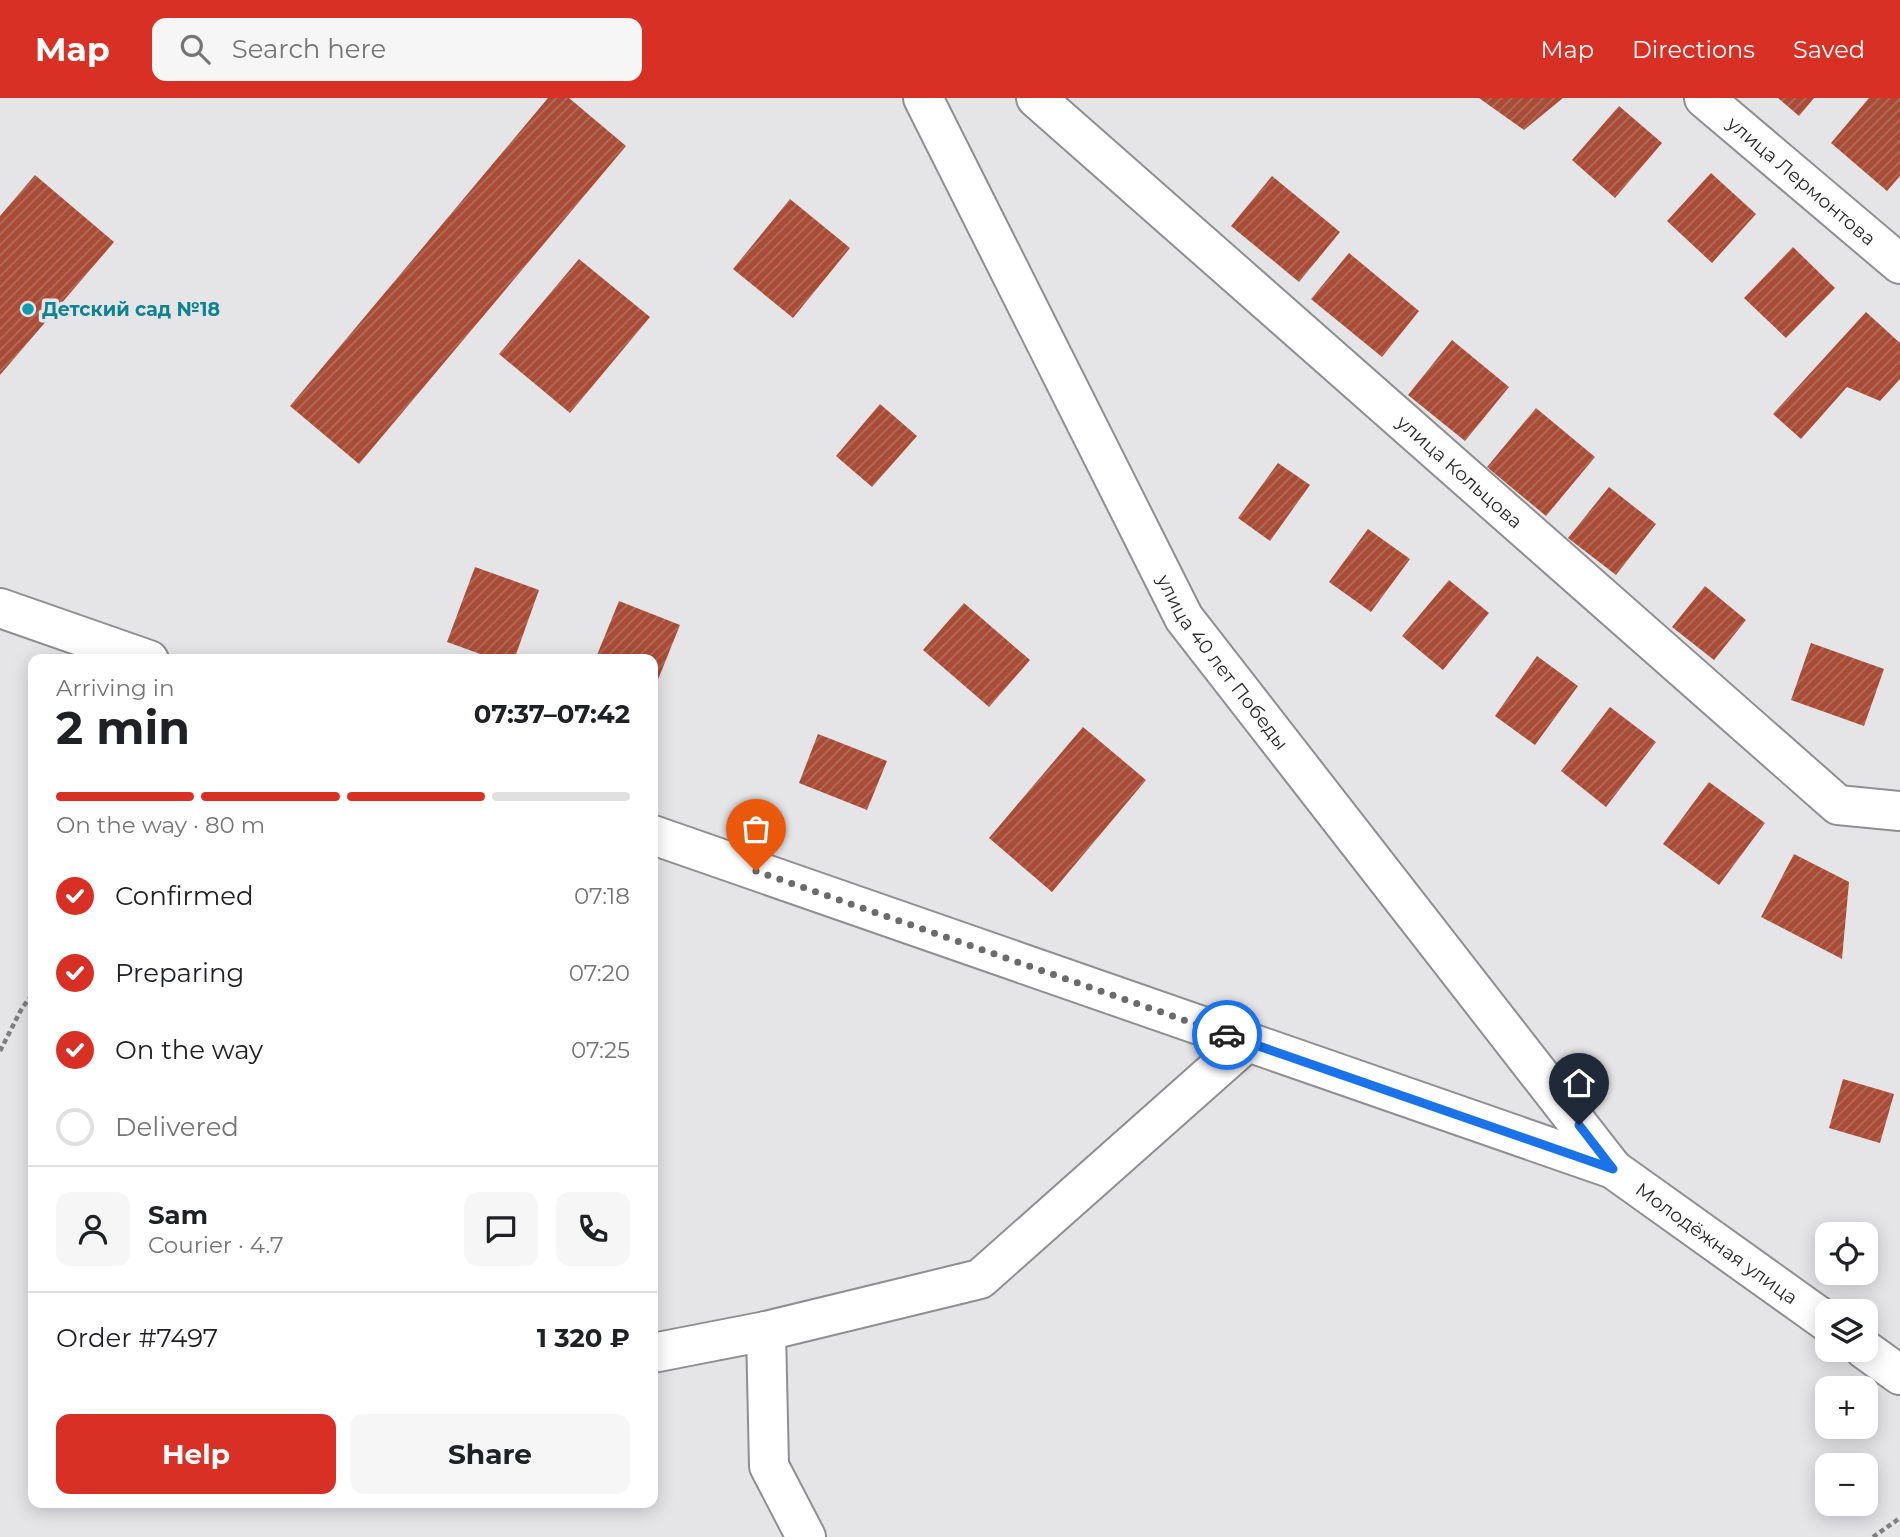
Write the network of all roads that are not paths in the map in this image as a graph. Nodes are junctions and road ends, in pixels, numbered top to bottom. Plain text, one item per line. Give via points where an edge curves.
1 (923, 98) edge
2 (1036, 98) edge
3 (1704, 98) edge
4 (1900, 264) edge
5 (0, 608) edge
6 (132, 654) edge
7 (1900, 811) edge
8 (658, 837) edge
9 (1247, 1042) junction
10 (1613, 1169) junction
11 (1815, 1313) edge
12 (766, 1331) junction
13 (658, 1352) edge
14 (1878, 1359) edge
15 (1900, 1375) edge
16 (806, 1537) edge

1 - 10 street, улица 40 лет Победы via 1184,618
2 - 7 street, улица Кольцова via 1838,806
3 - 4 street, улица Лермонтова
5 - 6 street
8 - 9 street, Молодёжная улица
9 - 10 street, Молодёжная улица
9 - 12 street via 980,1279
10 - 11 street, Молодёжная улица
12 - 13 street
12 - 16 street via 769,1466
14 - 15 street

